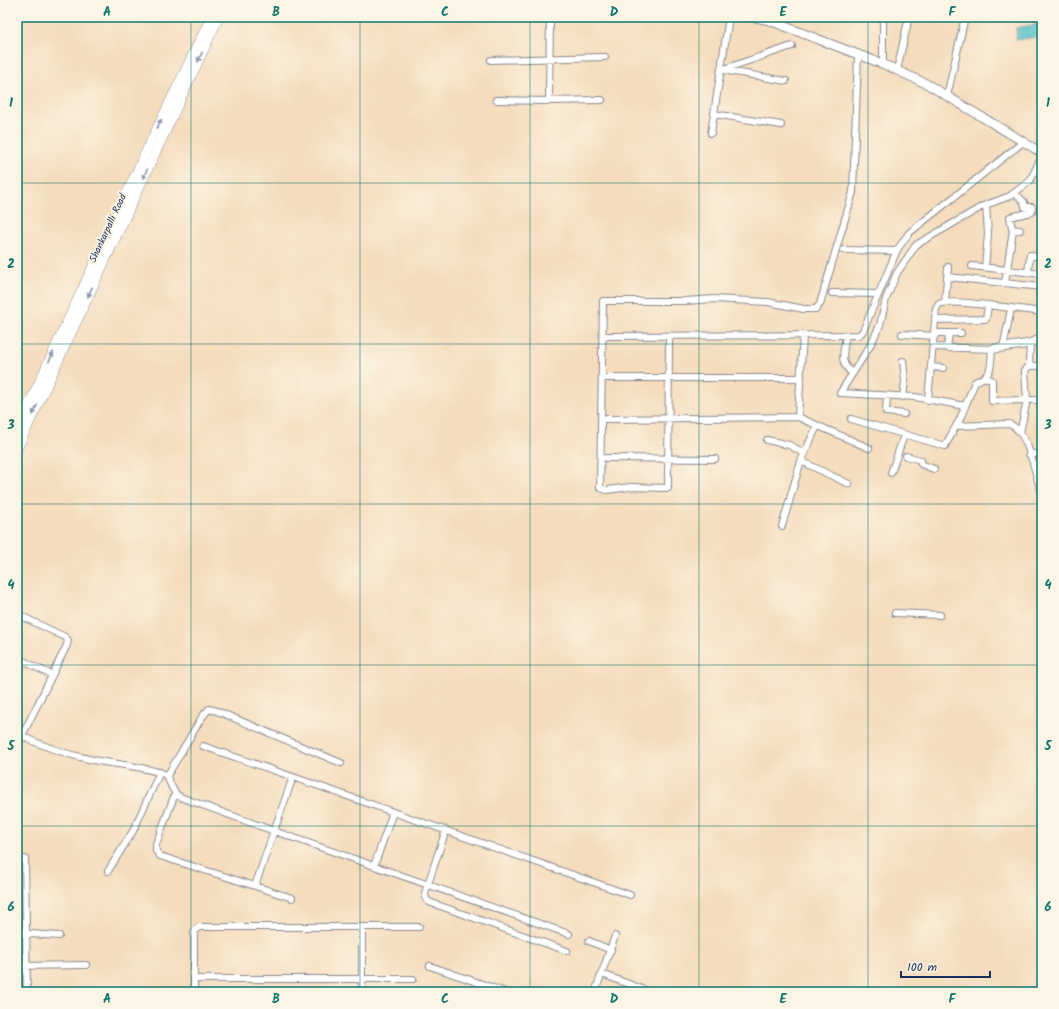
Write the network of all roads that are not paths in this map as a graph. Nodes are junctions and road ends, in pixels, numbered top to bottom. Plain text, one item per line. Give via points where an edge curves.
1 (211, 17) edge
2 (219, 17) edge
3 (550, 17) edge
4 (729, 17) edge
5 (753, 17) edge
6 (883, 17) edge
7 (909, 17) edge
8 (965, 17) edge
9 (792, 46) dead end
10 (858, 55) junction
11 (605, 57) dead end
12 (549, 58) junction
13 (492, 60) dead end
14 (883, 64) junction
15 (721, 70) junction
16 (897, 70) junction
17 (786, 81) dead end
18 (947, 96) junction
19 (496, 100) dead end
20 (602, 100) dead end
21 (549, 101) junction
22 (714, 114) junction
23 (781, 125) dead end
24 (711, 133) dead end
25 (1023, 142) junction
26 (1042, 153) edge
27 (1042, 156) edge
28 (1015, 193) junction
29 (986, 205) junction
30 (843, 250) dead end
31 (897, 251) junction
32 (1042, 257) edge
33 (972, 266) dead end
34 (948, 267) dead end
35 (985, 267) junction
36 (1008, 270) junction
37 (1028, 272) junction
38 (1042, 274) edge
39 (948, 277) junction
40 (1005, 283) junction
41 (1042, 287) edge
42 (832, 293) dead end
43 (878, 294) junction
44 (945, 302) junction
45 (988, 306) junction
46 (1011, 309) junction
47 (1042, 312) edge
48 (936, 320) junction
49 (949, 333) junction
50 (961, 333) dead end
51 (902, 334) dead end
52 (935, 334) junction
53 (606, 336) dead end
54 (803, 336) junction
55 (846, 336) junction
56 (669, 337) junction
57 (1042, 339) edge
58 (1030, 343) junction
59 (934, 347) junction
60 (947, 348) junction
61 (1003, 348) junction
62 (992, 349) junction
63 (903, 361) dead end
64 (1029, 366) junction
65 (1042, 366) edge
66 (931, 367) junction
67 (943, 368) dead end
68 (853, 373) junction
69 (606, 378) dead end
70 (669, 378) junction
71 (801, 378) junction
72 (986, 378) junction
73 (887, 396) junction
74 (903, 397) junction
75 (928, 400) junction
76 (1028, 400) junction
77 (1042, 400) edge
78 (965, 406) junction
79 (904, 414) dead end
80 (798, 417) junction
81 (668, 418) junction
82 (606, 419) dead end
83 (851, 419) dead end
84 (817, 426) junction
85 (957, 426) junction
86 (17, 430) edge
87 (1020, 433) junction
88 (904, 435) junction
89 (767, 440) dead end
90 (869, 448) dead end
91 (17, 449) edge
92 (804, 453) junction
93 (1029, 454) junction
94 (1042, 454) edge
95 (906, 456) dead end
96 (606, 458) dead end
97 (668, 459) junction
98 (715, 460) dead end
99 (801, 461) junction
100 (934, 469) dead end
101 (891, 473) dead end
102 (849, 484) dead end
103 (1042, 493) edge
104 (782, 526) dead end
105 (895, 613) dead end
106 (17, 614) edge
107 (940, 615) dead end
108 (17, 658) edge
109 (52, 675) junction
110 (20, 735) edge
111 (204, 746) dead end
112 (341, 763) dead end
113 (160, 772) junction
114 (167, 776) junction
115 (293, 777) junction
116 (175, 794) junction
117 (393, 812) junction
118 (446, 830) junction
119 (274, 831) junction
120 (25, 858) dead end
121 (374, 866) junction
122 (108, 871) dead end
123 (428, 885) junction
124 (255, 886) junction
125 (630, 895) dead end
126 (292, 898) dead end
127 (362, 927) junction
128 (419, 927) dead end
129 (17, 933) edge
130 (27, 934) junction
131 (569, 934) dead end
132 (59, 936) dead end
133 (615, 936) dead end
134 (589, 941) dead end
135 (611, 950) junction
136 (567, 951) dead end
137 (86, 965) dead end
138 (17, 966) edge
139 (27, 966) junction
140 (430, 966) dead end
141 (602, 974) junction
142 (194, 979) junction
143 (362, 979) junction
144 (413, 980) dead end
145 (500, 991) edge
146 (27, 992) edge
147 (194, 992) edge
148 (362, 992) edge
149 (595, 992) edge
150 (650, 992) edge

86 -> 1 main road, Shankarpalli Road
2 -> 91 main road, Shankarpalli Road
3 - 12 street
4 - 15 street
5 - 10 main road via 774,22
6 - 14 street
7 - 16 street
8 - 18 street
9 - 15 street
10 - 14 main road
10 - 97 street via 853,192 820,304 816,309 714,298 685,301 602,301 600,488 668,488
11 - 12 street
12 - 13 street
12 - 21 street
14 - 16 main road
15 - 17 street
15 - 22 street
16 - 18 main road
18 - 25 main road
19 - 21 street
20 - 21 street
22 - 23 street
22 - 24 street
25 - 26 main road
25 - 31 street via 909,233
27 - 28 street via 1030,181
28 - 29 street
28 - 36 street via 1024,202 1025,207 1032,207 1032,212 1010,217 1012,229 1017,230
29 - 35 street via 988,234
29 - 68 street via 916,245 897,273 886,299 880,326
30 - 31 street
31 - 43 street
32 - 37 street via 1030,255
33 - 35 street
34 - 39 street
35 - 36 street
36 - 37 street
36 - 40 street
37 - 38 street
39 - 40 street
39 - 44 street
40 - 41 street
42 - 43 street
43 - 55 street via 863,331 859,335
44 - 45 street
44 - 48 street via 937,306
45 - 46 street
45 - 48 street via 986,319
46 - 47 street
46 - 61 street
48 - 52 street
49 - 50 street
49 - 52 street
49 - 60 street
51 - 52 street
52 - 59 street
53 - 56 street
54 - 55 street
54 - 56 street
54 - 71 street
55 - 68 street via 842,361 846,369
56 - 70 street
57 - 58 main road
58 - 61 main road
58 - 64 street
59 - 60 street
59 - 66 street
60 - 62 street
61 - 62 main road
62 - 72 street via 989,374
63 - 74 street
64 - 65 street
64 - 76 street via 1026,371
66 - 67 street
66 - 75 street
68 - 73 street via 840,393
69 - 70 street
70 - 71 street
70 - 81 street
71 - 80 street
72 - 76 street via 992,380 992,401
72 - 78 street via 975,382
73 - 74 street
73 - 79 street via 886,412
74 - 75 street
75 - 78 street
76 - 77 street
76 - 87 street
78 - 85 street
80 - 81 street
80 - 84 street
81 - 82 street
81 - 97 street
83 - 88 street
84 - 90 street
84 - 92 street
85 - 87 street via 1009,424 1015,426
85 - 88 street via 945,446
87 - 93 street
88 - 101 street
89 - 92 street via 789,444
92 - 99 street
93 - 94 street
93 - 103 street
95 - 100 street via 921,460 921,464
96 - 97 street
97 - 98 street
99 - 102 street
99 - 104 street
105 - 107 street
106 - 109 street via 68,640
108 - 109 street
109 - 110 street
110 - 113 street via 40,745 89,759
111 - 115 street
112 - 114 street via 209,709
113 - 114 street
113 - 122 street via 133,831
114 - 116 street via 170,788
115 - 117 street
115 - 119 street
116 - 119 street
116 - 124 street via 156,844 156,851 160,856
117 - 118 street
117 - 121 street
118 - 123 street
118 - 125 street
119 - 121 street
119 - 124 street
120 - 130 street
121 - 123 street
123 - 131 street
123 - 136 street via 425,896 429,902
124 - 126 street
127 - 128 street
127 - 142 street via 199,927 194,933
127 - 143 street
129 - 130 street
130 - 132 street
130 - 139 street
133 - 135 street
134 - 135 street
135 - 141 street
137 - 139 street
138 - 139 street
139 - 146 street
140 - 145 street
141 - 149 street
141 - 150 street
142 - 143 street
142 - 147 street
143 - 144 street
143 - 148 street

